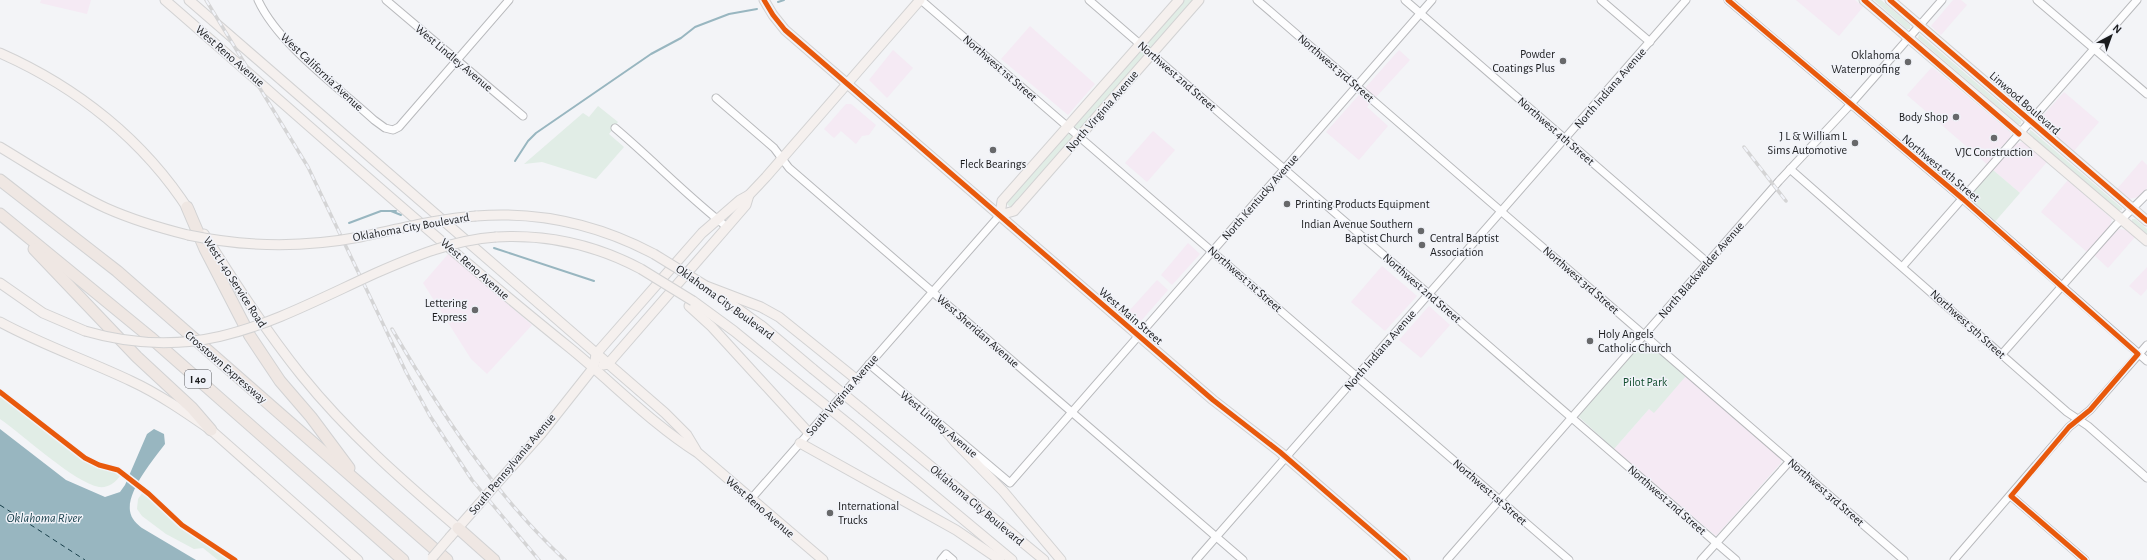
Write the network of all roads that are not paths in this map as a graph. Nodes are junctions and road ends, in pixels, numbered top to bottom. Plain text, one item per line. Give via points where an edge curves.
1 (165, 0) edge
2 (189, 0) edge
3 (258, 0) edge
4 (386, 0) edge
5 (509, 0) edge
6 (764, 0) edge
7 (920, 0) edge
8 (1089, 0) edge
9 (1179, 0) edge
10 (1199, 0) edge
11 (1257, 0) edge
12 (1405, 0) edge
13 (1432, 0) edge
14 (1601, 0) edge
15 (1686, 0) edge
16 (1728, 0) edge
17 (1864, 0) edge
18 (1890, 0) edge
19 (1942, 0) edge
20 (2037, 0) edge
21 (2138, 0) edge
22 (1420, 13) junction
23 (1920, 25) junction
24 (1908, 38) junction
25 (1650, 42) junction
26 (1140, 44) junction
27 (2094, 49) junction
28 (0, 53) edge
29 (1152, 54) junction
30 (456, 61) junction
31 (847, 83) junction
32 (1357, 86) junction
33 (2147, 94) edge
34 (716, 98) dead end
35 (1850, 105) junction
36 (523, 116) dead end
37 (2031, 121) junction
38 (1068, 126) junction
39 (615, 128) dead end
40 (2020, 134) junction
41 (1080, 136) junction
42 (1566, 138) junction
43 (0, 147) edge
44 (782, 158) junction
45 (1285, 168) junction
46 (1790, 169) junction
47 (0, 180) edge
48 (2147, 194) edge
49 (749, 195) junction
50 (1963, 199) junction
51 (187, 207) junction
52 (2133, 209) junction
53 (1501, 211) junction
54 (1, 215) edge
55 (1000, 216) junction
56 (716, 219) junction
57 (2122, 219) junction
58 (2147, 221) edge
59 (727, 227) junction
60 (2147, 241) edge
61 (693, 243) junction
62 (1213, 251) junction
63 (485, 257) junction
64 (700, 257) junction
65 (1707, 262) junction
66 (1903, 266) junction
67 (474, 269) junction
68 (0, 283) edge
69 (706, 286) junction
70 (2061, 288) junction
71 (933, 291) junction
72 (1429, 294) junction
73 (691, 303) junction
74 (634, 310) junction
75 (651, 315) junction
76 (0, 322) edge
77 (1139, 335) junction
78 (1644, 335) junction
79 (2147, 345) edge
80 (596, 354) junction
81 (2002, 354) junction
82 (2138, 354) junction
83 (2147, 361) edge
84 (608, 364) junction
85 (869, 364) junction
86 (594, 367) junction
87 (1357, 376) junction
88 (856, 379) junction
89 (1072, 412) junction
90 (1572, 417) junction
91 (2078, 420) junction
92 (211, 430) junction
93 (945, 430) junction
94 (809, 433) junction
95 (800, 443) junction
96 (698, 453) junction
97 (1286, 457) junction
98 (1790, 461) junction
99 (2147, 478) edge
100 (1010, 483) joint
101 (363, 487) junction
102 (2011, 496) junction
103 (751, 499) junction
104 (1500, 500) junction
105 (458, 528) junction
106 (1216, 537) junction
107 (1716, 543) junction
108 (358, 560) edge
109 (403, 560) edge
110 (430, 560) edge
111 (447, 560) edge
112 (494, 560) edge
113 (823, 560) edge
114 (940, 560) edge
115 (953, 560) edge
116 (1000, 560) edge
117 (1012, 560) edge
118 (1044, 560) edge
119 (1060, 560) edge
120 (1196, 560) edge
121 (1243, 560) edge
122 (1405, 560) edge
123 (1447, 560) edge
124 (1569, 560) edge
125 (1701, 560) edge
126 (1736, 560) edge
127 (1904, 560) edge
128 (1954, 560) edge
129 (2085, 560) edge

1 - 67 main road, West Reno Avenue
2 - 63 main road, West Reno Avenue
3 - 30 street, West California Avenue via 276,28 295,49 381,125 390,130 396,129
4 - 30 street, West Lindley Avenue
5 - 30 street
6 - 31 main road, West Main Street via 785,30
7 - 31 main road
7 - 38 street, Northwest 1st Street
8 - 26 street, Northwest 2nd Street
9 - 26 main road, North Virginia Avenue
10 - 29 main road, North Virginia Avenue
11 - 32 street, Northwest 3rd Street
12 - 22 street, Northwest 4th Street
13 - 22 street, North Kentucky Avenue
14 - 25 street
15 - 25 street, North Indiana Avenue
16 - 35 street, Northwest 6th Street
17 - 24 main road
18 - 23 main road, Linwood Boulevard
19 - 23 street, North Blackwelder Avenue
20 - 27 street
21 - 27 street
22 - 32 street, North Kentucky Avenue
22 - 42 street, Northwest 4th Street
23 - 24 street, North Blackwelder Avenue
23 - 37 main road, Linwood Boulevard
24 - 35 street, North Blackwelder Avenue
24 - 40 main road
25 - 42 street, North Indiana Avenue
26 - 29 street, Northwest 2nd Street
26 - 38 main road, North Virginia Avenue
27 - 33 street
27 - 37 street
28 - 51 main road, West I-40 Service Road via 38,71 91,105 144,153
29 - 41 main road, North Virginia Avenue
29 - 45 street, Northwest 2nd Street
30 - 36 street, West Lindley Avenue
31 - 44 main road
31 - 55 main road, West Main Street
32 - 45 street, North Kentucky Avenue
32 - 53 street, Northwest 3rd Street
34 - 44 street, West Sheridan Avenue via 774,148
35 - 46 street, North Blackwelder Avenue
35 - 50 street, Northwest 6th Street
37 - 40 street
37 - 52 main road, Linwood Boulevard
38 - 41 street, Northwest 1st Street
38 - 55 main road, North Virginia Avenue via 1002,201
39 - 56 street
40 - 50 street
40 - 57 main road
41 - 55 main road, North Virginia Avenue via 1014,211
41 - 62 street, Northwest 1st Street
42 - 53 street, North Indiana Avenue
42 - 65 street, Northwest 4th Street
43 - 69 main road, Oklahoma City Boulevard, bridge via 108,209 188,235 239,243 294,245 476,216 529,216 569,222 618,237 654,254
44 - 49 main road
44 - 71 street, West Sheridan Avenue via 789,168
45 - 62 street, North Kentucky Avenue
45 - 72 street, Northwest 2nd Street
46 - 65 street, North Blackwelder Avenue
46 - 66 street, Northwest 5th Street
47 - 101 highway, Crosstown Expressway / I 40 via 117,271
48 - 52 street
49 - 56 main road
49 - 59 main road via 746,205
50 - 66 street
50 - 70 street, Northwest 6th Street
51 - 101 highway via 205,249 264,359
51 - 105 main road, West I-40 Service Road via 267,330 302,376 359,439
52 - 57 street
52 - 58 main road, Linwood Boulevard
53 - 72 street, North Indiana Avenue
53 - 78 street, Northwest 3rd Street
54 - 92 highway
54 - 109 highway, I 40 via 150,337
55 - 71 street, North Virginia Avenue
55 - 77 main road, West Main Street
56 - 59 street
56 - 61 main road
57 - 60 main road
57 - 70 street
59 - 64 main road
61 - 64 main road
61 - 74 main road
62 - 77 street, North Kentucky Avenue
62 - 87 street, Northwest 1st Street
63 - 67 main road
63 - 80 main road, West Reno Avenue
64 - 75 main road
65 - 78 street, North Blackwelder Avenue
66 - 81 street, Northwest 5th Street
67 - 86 main road, West Reno Avenue
68 - 73 main road, Oklahoma City Boulevard, bridge via 43,313 85,331 115,339 158,344 190,342 223,336 280,316 426,251 458,242 496,237 534,237 571,242 610,254 670,286
69 - 88 main road via 761,306 780,317
69 - 118 main road, Oklahoma City Boulevard, bridge via 762,326
70 - 81 street
70 - 82 street, Northwest 6th Street
71 - 85 street, South Virginia Avenue
71 - 89 street, West Sheridan Avenue
72 - 87 street, North Indiana Avenue
72 - 90 street, Northwest 2nd Street
73 - 94 main road
73 - 117 main road, Oklahoma City Boulevard, bridge via 746,340
74 - 75 main road
74 - 80 main road
75 - 84 main road
76 - 92 main road via 37,341 130,380
77 - 89 street, North Kentucky Avenue
77 - 97 main road, West Main Street via 1213,400
78 - 90 street, North Blackwelder Avenue
78 - 98 street, Northwest 3rd Street
79 - 82 street
80 - 84 main road, West Reno Avenue
80 - 86 main road
81 - 91 street, Northwest 5th Street
82 - 83 street, Northwest 6th Street
82 - 91 street via 2090,410
84 - 86 main road
84 - 96 main road, West Reno Avenue via 679,426
85 - 88 street, South Virginia Avenue
85 - 93 street, West Lindley Avenue
86 - 96 main road, West Reno Avenue via 680,442
86 - 105 main road, South Pennsylvania Avenue, bridge via 536,439
87 - 97 street, North Indiana Avenue
87 - 104 street, Northwest 1st Street
88 - 94 street, South Virginia Avenue
89 - 100 street, North Kentucky Avenue
89 - 106 street, West Sheridan Avenue
90 - 104 street, North Blackwelder Avenue
90 - 107 street, Northwest 2nd Street
91 - 99 street, Northwest 5th Street
91 - 102 street via 2069,427
92 - 108 main road
93 - 100 street, West Lindley Avenue
93 - 119 main road via 1003,491
94 - 95 street, South Virginia Avenue
95 - 103 street, South Virginia Avenue
95 - 116 main road via 951,527
96 - 103 main road, West Reno Avenue
97 - 106 street, North Indiana Avenue
97 - 122 main road, West Main Street
98 - 107 street
98 - 127 street, Northwest 3rd Street
101 - 111 highway, Crosstown Expressway / I 40
102 - 128 street
102 - 129 street
103 - 113 main road, West Reno Avenue
104 - 123 street, North Blackwelder Avenue
104 - 124 street, Northwest 1st Street
105 - 110 main road, South Pennsylvania Avenue, bridge
105 - 112 highway
106 - 120 street, North Indiana Avenue
106 - 121 street, West Sheridan Avenue
107 - 125 street
107 - 126 street, Northwest 2nd Street
114 - 115 street via 946,554

